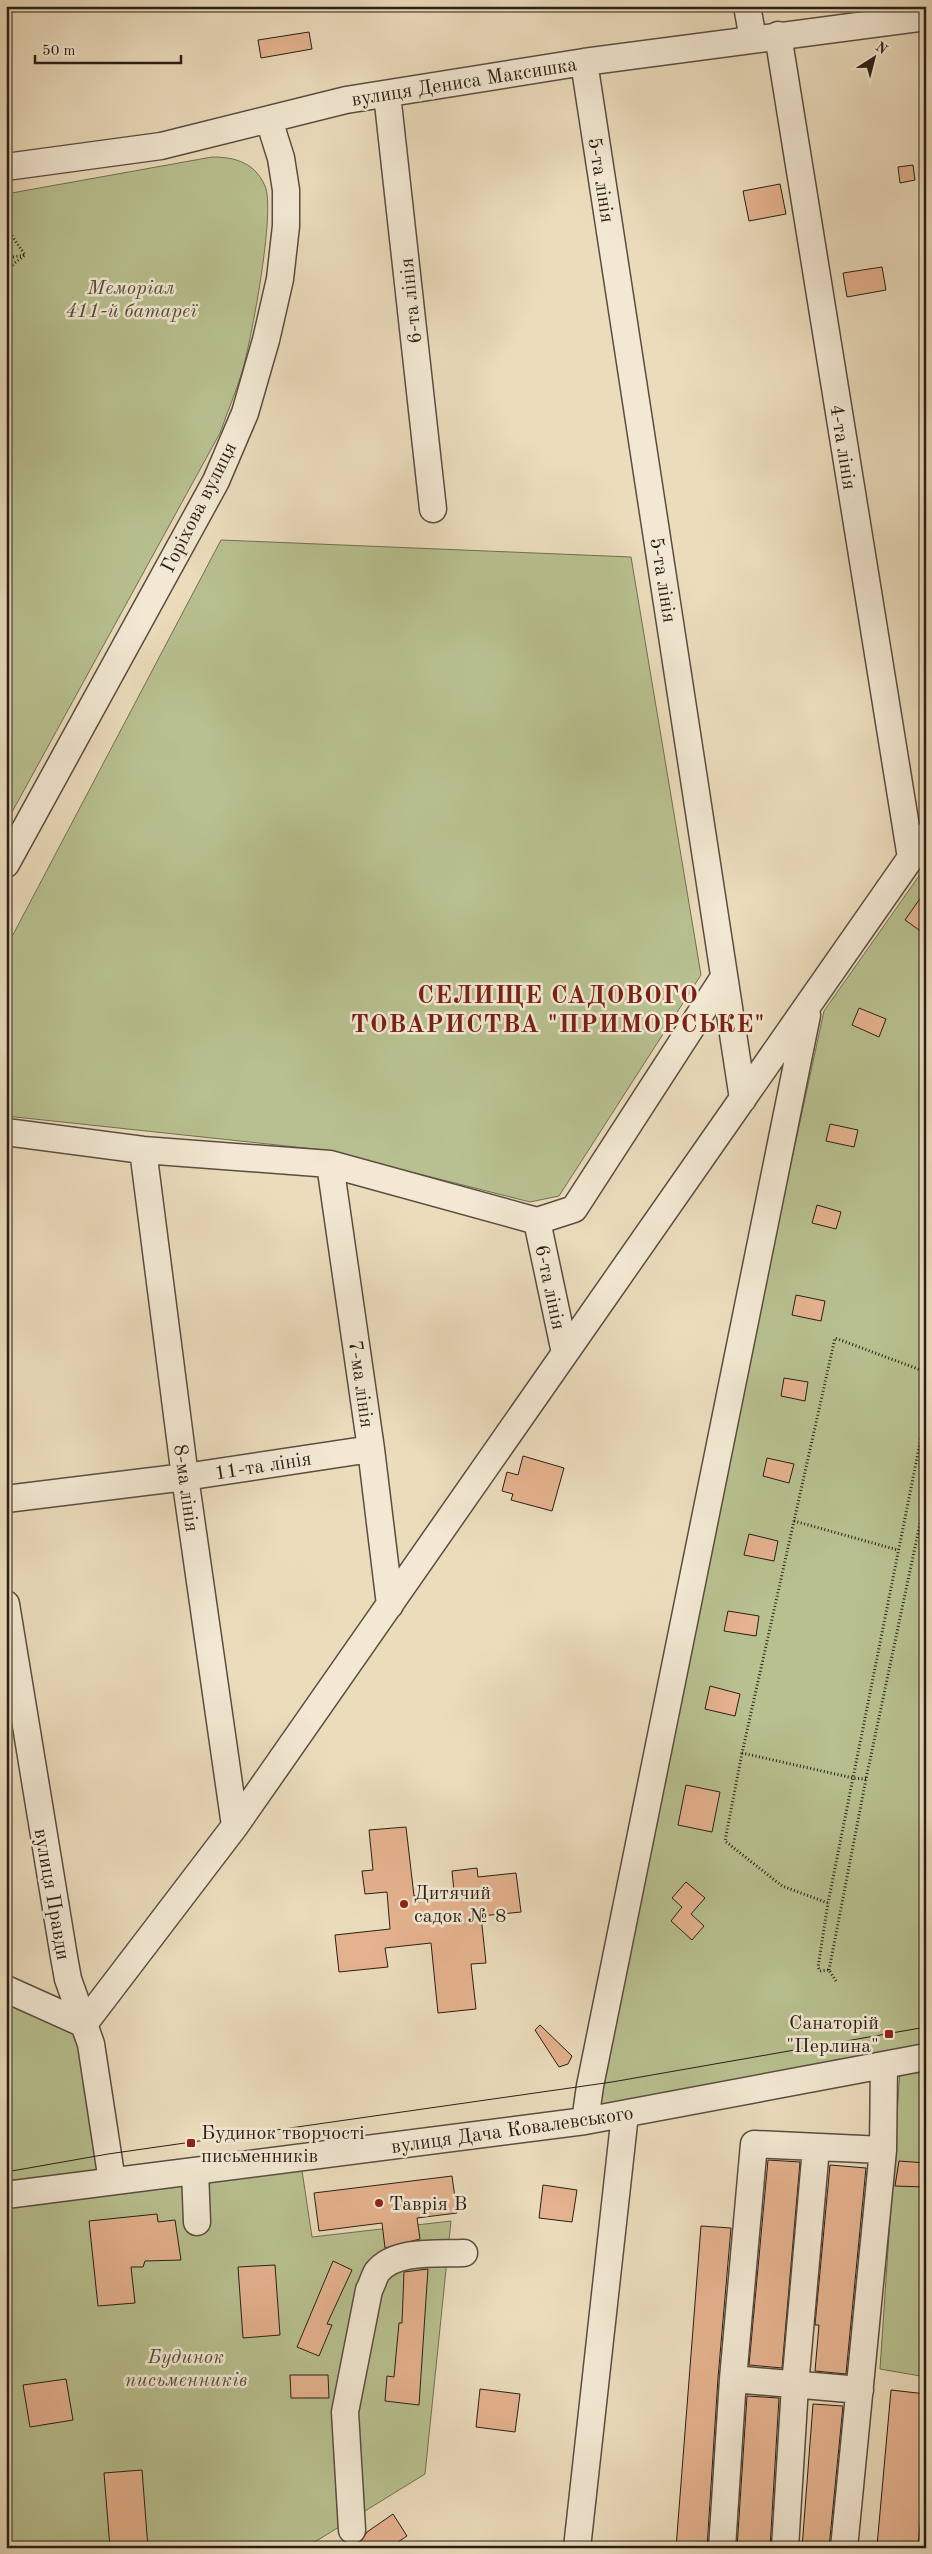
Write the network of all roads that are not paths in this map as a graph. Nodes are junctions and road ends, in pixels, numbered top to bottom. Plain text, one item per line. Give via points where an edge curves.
1 (747, 6) edge
2 (926, 17) edge
3 (765, 37) junction
4 (584, 62) junction
5 (387, 94) junction
6 (269, 120) junction
7 (6, 167) edge
8 (433, 509) dead end
9 (926, 836) edge
10 (911, 858) junction
11 (6, 864) edge
12 (724, 977) junction
13 (810, 1004) junction
14 (743, 1099) junction
15 (6, 1132) edge
16 (143, 1150) junction
17 (330, 1164) junction
18 (537, 1221) junction
19 (565, 1353) junction
20 (372, 1449) junction
21 (185, 1477) junction
22 (6, 1499) edge
23 (6, 1604) edge
24 (390, 1605) junction
25 (235, 1826) junction
26 (6, 1990) edge
27 (84, 2024) junction
28 (926, 2057) edge
29 (884, 2065) junction
30 (625, 2114) junction
31 (585, 2121) junction
32 (816, 2148) junction
33 (883, 2150) junction
34 (196, 2171) junction
35 (112, 2181) junction
36 (6, 2195) edge
37 (197, 2222) dead end
38 (464, 2253) dead end
39 (733, 2380) junction
40 (795, 2386) junction
41 (860, 2390) junction
42 (352, 2530) dead end
43 (578, 2548) edge
44 (722, 2548) edge
45 (785, 2548) edge
46 (844, 2548) edge

1 - 3 street, 4-та лінія
2 - 3 street, вулиця Дениса Максишка
3 - 4 street, вулиця Дениса Максишка
3 - 10 street, 4-та лінія
4 - 5 street, вулиця Дениса Максишка
4 - 12 street, 5-та лінія
5 - 6 street, вулиця Дениса Максишка via 346,100
5 - 8 street, 6-та лінія
6 - 7 street, вулиця Дениса Максишка via 161,146
6 - 11 street, Горіхова вулиця via 281,158 286,190 286,226 280,279 245,413 216,481
9 - 10 street
10 - 13 street
12 - 14 street, 5-та лінія
12 - 18 street via 574,1209
13 - 14 street
13 - 31 street
14 - 19 street
15 - 16 street
16 - 17 street
16 - 21 street, 8-ма лінія
17 - 18 street
17 - 20 street, 7-ма лінія
18 - 19 street, 6-та лінія
19 - 24 street
20 - 21 street, 11-та лінія
20 - 24 street, 7-ма лінія
21 - 22 street, 11-та лінія
21 - 25 street, 8-ма лінія
23 - 27 street, вулиця Правди via 68,1979
24 - 25 street
25 - 27 street
26 - 27 street
27 - 35 street, вулиця Правди via 91,2044
28 - 29 street, вулиця Дача Ковалевського
29 - 30 street, вулиця Дача Ковалевського
29 - 33 street
30 - 31 street, вулиця Дача Ковалевського
30 - 43 street
31 - 34 street, вулиця Дача Ковалевського
32 - 33 street
32 - 39 street via 754,2144
32 - 40 street
33 - 41 street
34 - 35 street, вулиця Дача Ковалевського
34 - 37 street
35 - 36 street, вулиця Дача Ковалевського
38 - 42 street via 416,2255 395,2260 378,2272 369,2290 345,2412
39 - 40 street
39 - 44 street
40 - 41 street
40 - 45 street
41 - 46 street

